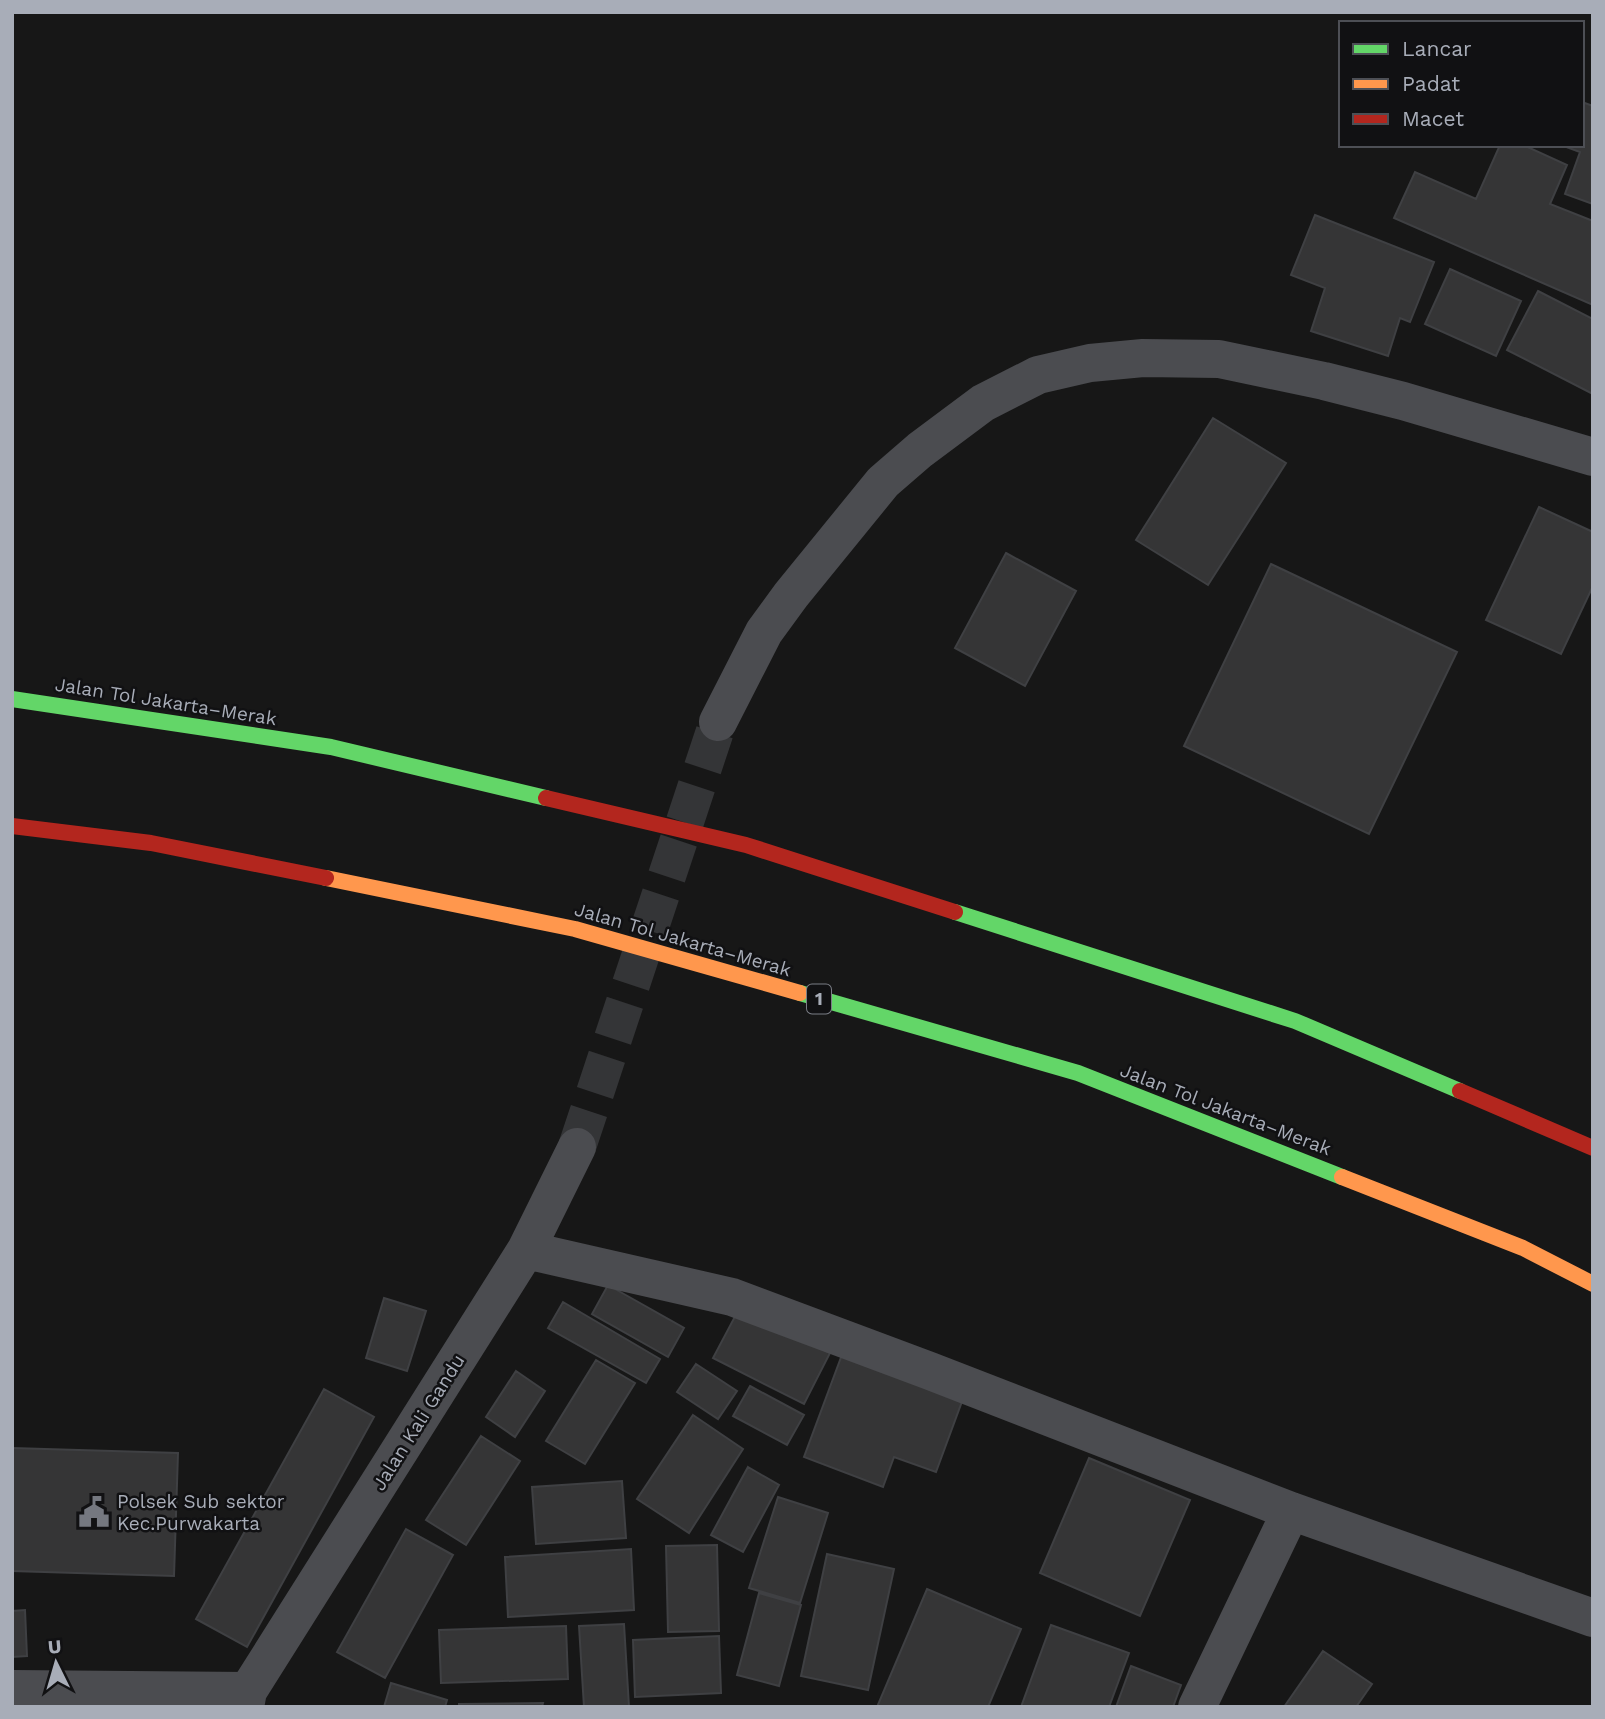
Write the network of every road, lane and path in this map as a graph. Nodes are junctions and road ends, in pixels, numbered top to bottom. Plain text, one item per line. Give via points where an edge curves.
1 (1593, 457) edge
2 (12, 699) edge
3 (718, 722) tunnel mouth
4 (12, 825) edge
5 (576, 1147) tunnel mouth
6 (1593, 1148) edge
7 (526, 1250) junction
8 (1593, 1284) edge
9 (1291, 1511) junction
10 (1593, 1618) edge
11 (12, 1689) edge
12 (247, 1699) edge
13 (1197, 1707) edge

1 - 3 street via 1377,394 1219,359 1117,360 1038,374 983,403 883,482 764,632
2 - 6 highway, Jalan Tol Jakarta–Merak via 331,747 746,845 1295,1021
4 - 8 highway, Jalan Tol Jakarta–Merak / 1 via 151,843 575,929 1078,1073 1523,1248
5 - 7 street, Jalan Kali Gandu
7 - 9 street via 732,1297
7 - 12 street, Jalan Kali Gandu
9 - 10 street
9 - 13 street
11 - 12 street

